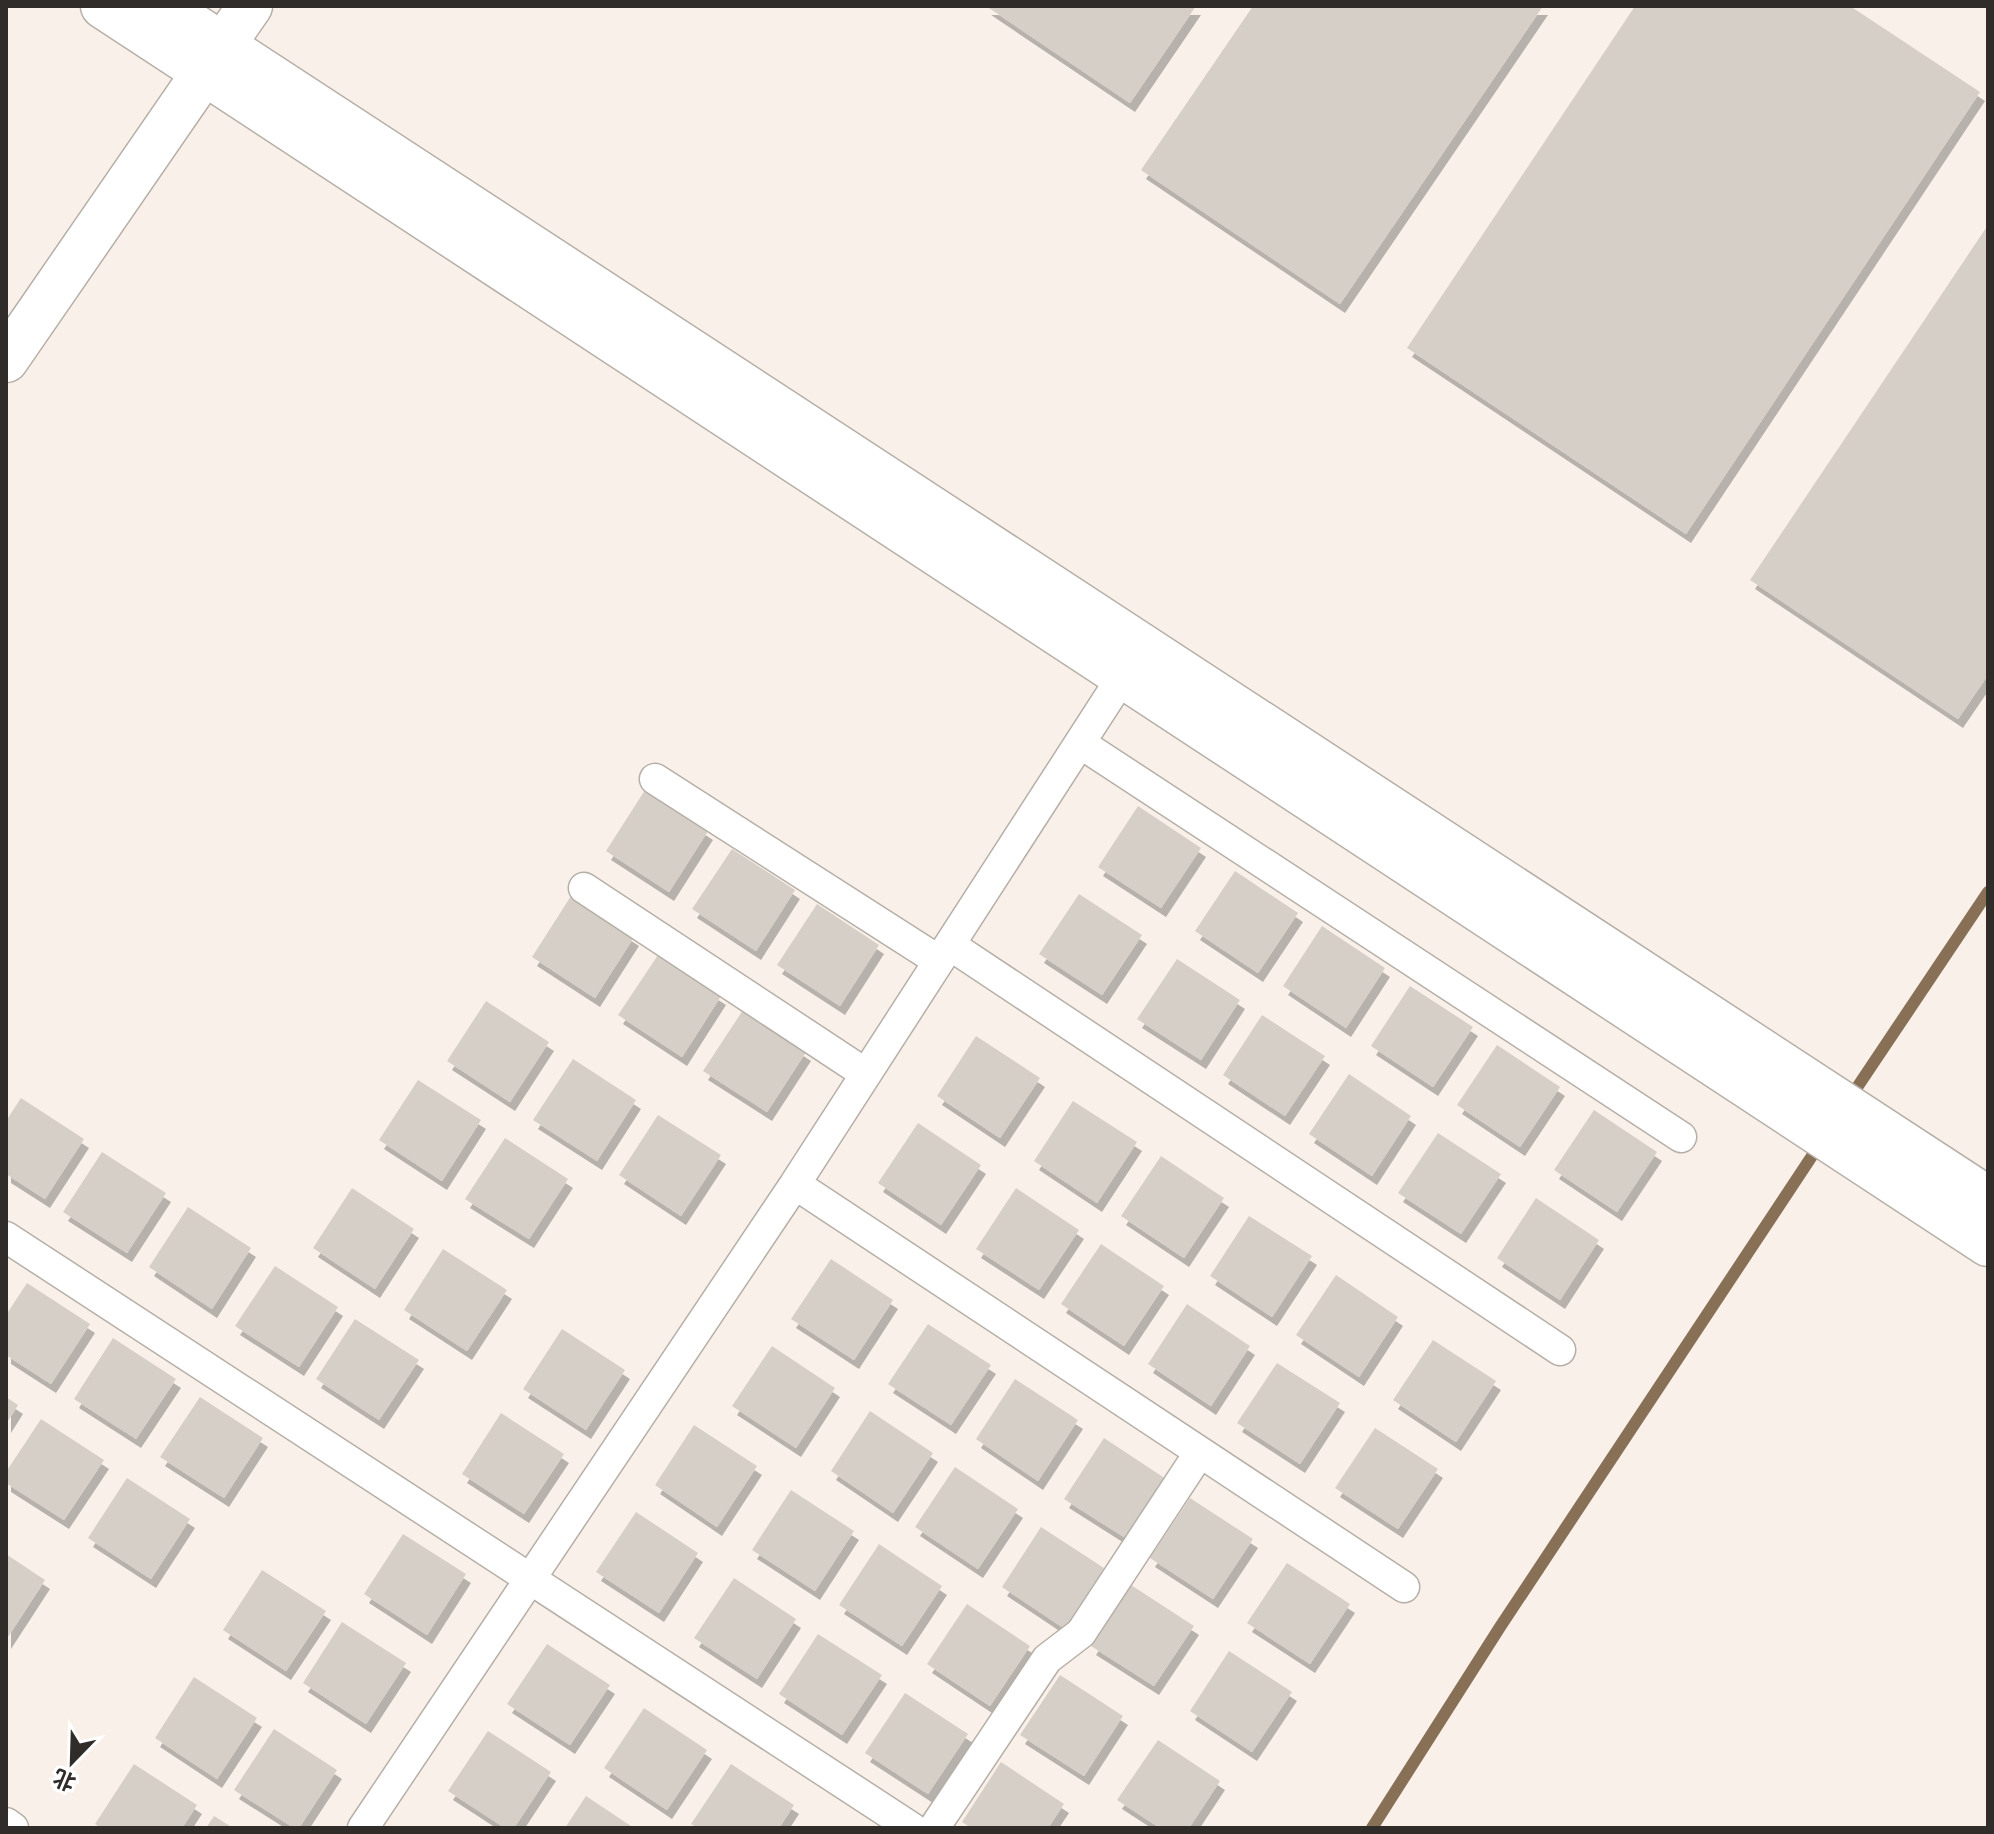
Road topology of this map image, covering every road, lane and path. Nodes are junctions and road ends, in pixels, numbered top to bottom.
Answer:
1 (103, 6) edge
2 (163, 6) edge
3 (250, 6) edge
4 (214, 60) junction
5 (6, 360) edge
6 (1123, 676) junction
7 (1080, 743) junction
8 (655, 779) dead end
9 (584, 888) dead end
10 (944, 953) junction
11 (866, 1074) junction
12 (1681, 1137) dead end
13 (795, 1184) junction
14 (1988, 1199) edge
15 (6, 1237) edge
16 (1988, 1244) edge
17 (1560, 1350) dead end
18 (1200, 1452) junction
19 (530, 1579) junction
20 (1404, 1587) dead end
21 (6, 1823) edge
22 (13, 1828) edge
23 (363, 1828) edge
24 (912, 1828) edge
25 (934, 1828) edge

1 - 4 street
2 - 4 street
3 - 4 street
4 - 5 street
4 - 6 street
4 - 14 street
6 - 7 street
6 - 16 street
7 - 10 street
7 - 12 street
8 - 10 street
9 - 11 street
10 - 11 street
10 - 17 street
11 - 13 street
13 - 18 street
13 - 19 street
15 - 19 street
18 - 20 street
18 - 25 street
19 - 23 street
19 - 24 street
21 - 22 street

